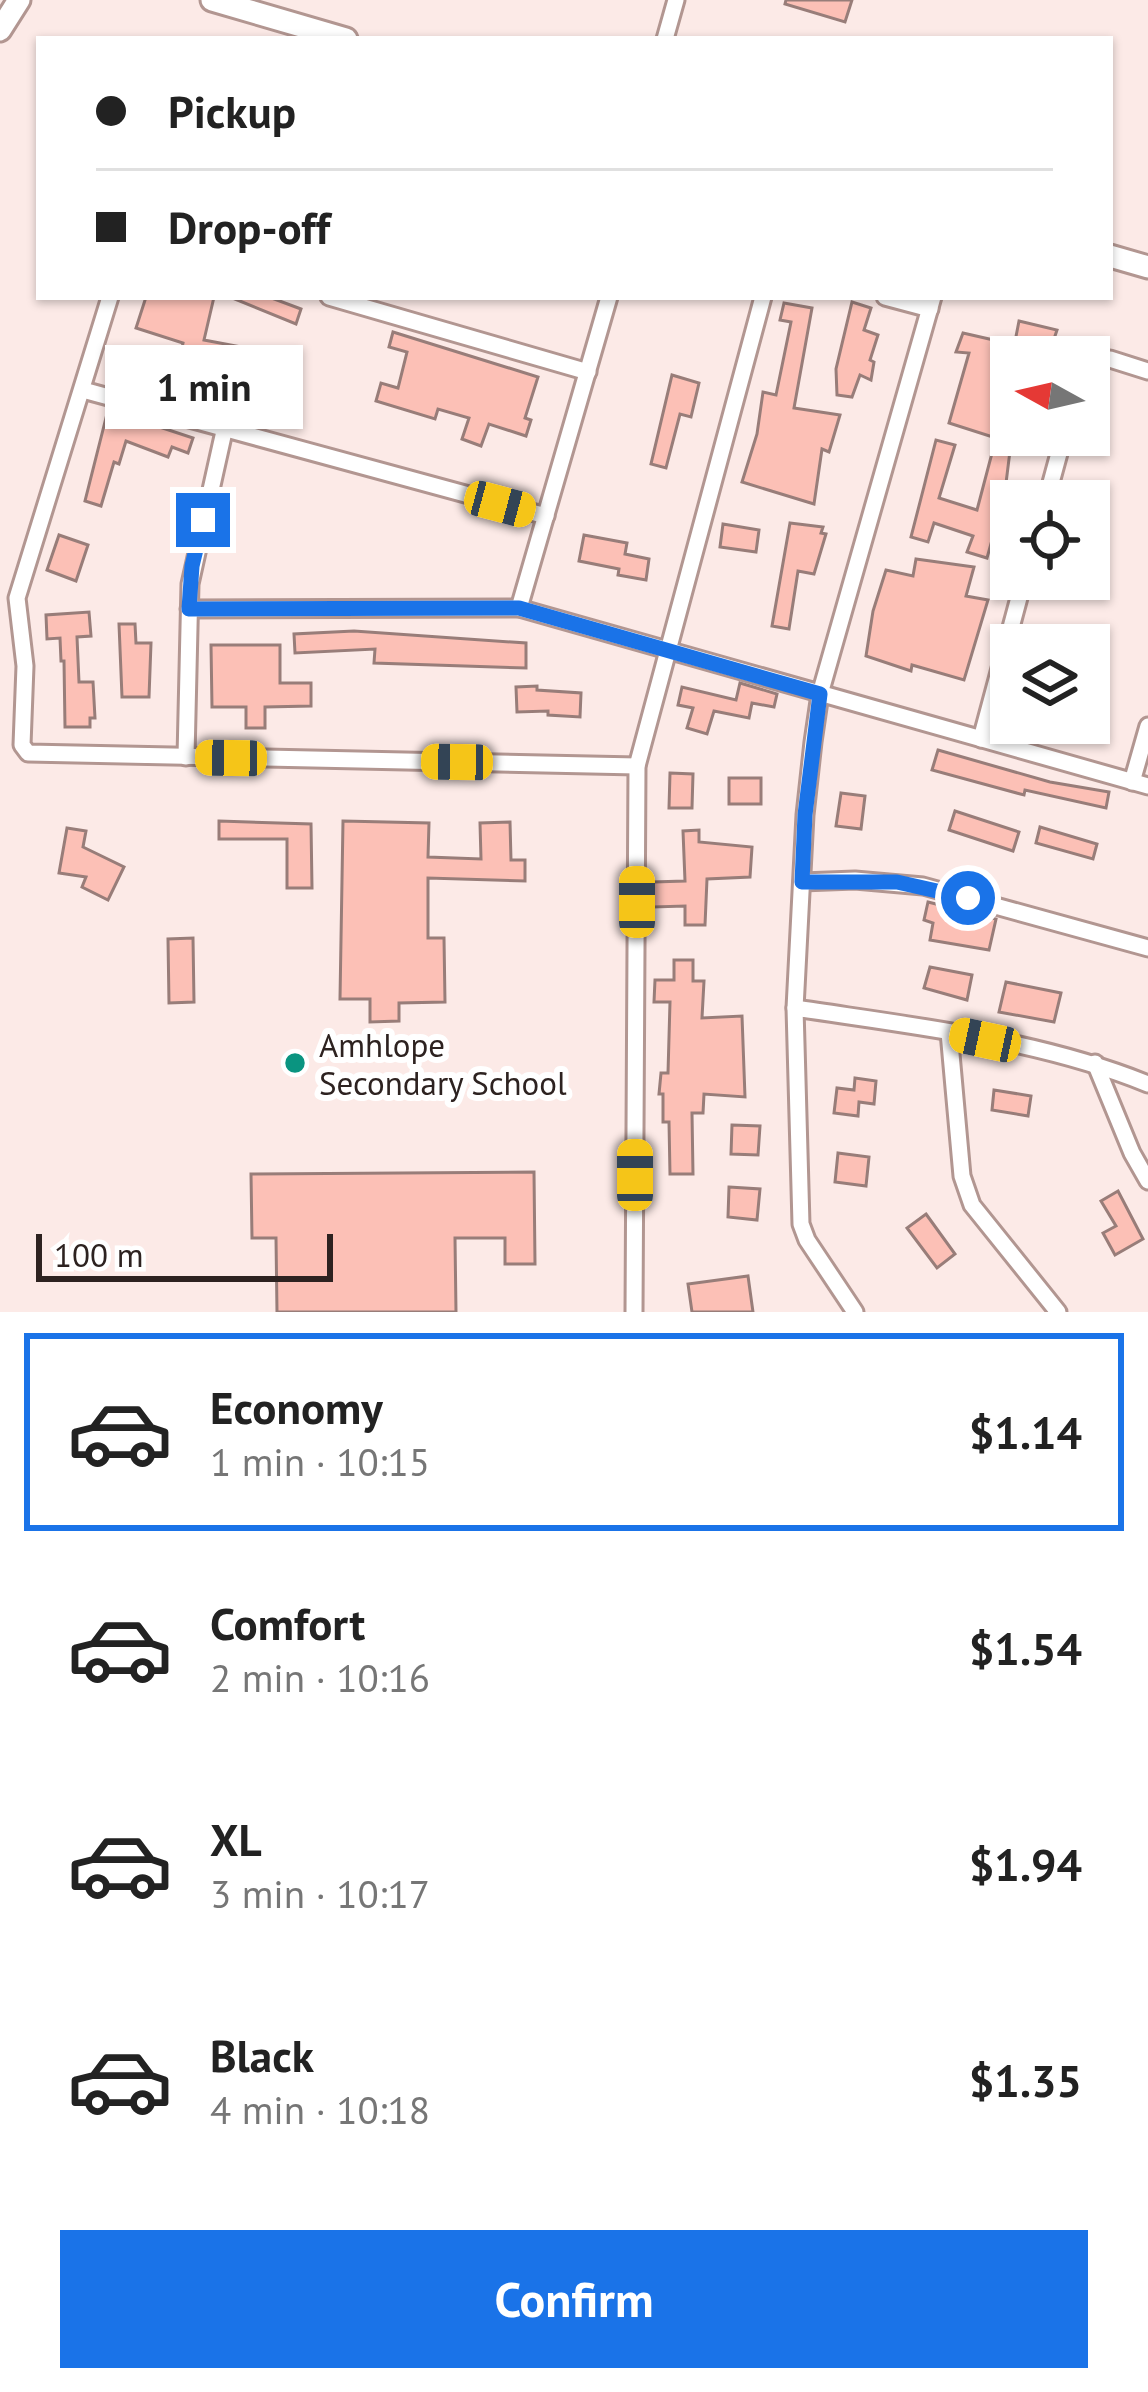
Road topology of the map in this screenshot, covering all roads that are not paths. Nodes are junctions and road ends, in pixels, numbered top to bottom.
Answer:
1 (19, 0) edge
2 (212, 0) edge
3 (676, 0) edge
4 (0, 30) edge
5 (336, 36) edge
6 (666, 36) edge
7 (1113, 257) edge
8 (1148, 267) edge
9 (109, 300) edge
10 (339, 300) edge
11 (608, 300) edge
12 (763, 300) edge
13 (931, 303) edge
14 (1110, 359) edge
15 (1148, 370) edge
16 (588, 371) junction
17 (83, 390) junction
18 (225, 427) junction
19 (546, 516) junction
20 (1018, 600) edge
21 (519, 608) junction
22 (189, 609) junction
23 (667, 651) junction
24 (820, 694) junction
25 (1148, 726) edge
26 (981, 739) junction
27 (186, 757) junction
28 (638, 766) junction
29 (1140, 784) edge
30 (802, 882) junction
31 (1148, 948) edge
32 (795, 1008) junction
33 (949, 1032) junction
34 (1095, 1063) junction
35 (1148, 1084) edge
36 (1148, 1180) edge
37 (634, 1312) edge
38 (855, 1312) edge
39 (1058, 1312) edge

1 - 4 street
2 - 5 street
3 - 6 street
7 - 8 street
9 - 17 street
10 - 16 street
11 - 16 street
12 - 23 street
13 - 24 street
14 - 15 street
16 - 19 street
17 - 18 street
17 - 27 street
18 - 19 street
18 - 22 street
19 - 21 street
20 - 26 street
21 - 22 street
21 - 23 street
22 - 27 street
23 - 24 street
23 - 28 street
24 - 26 street
24 - 30 street
25 - 29 street
26 - 29 street
27 - 28 street
28 - 37 street
30 - 31 street
30 - 32 street
32 - 33 street
32 - 38 street
33 - 34 street
33 - 39 street
34 - 35 street
34 - 36 street

